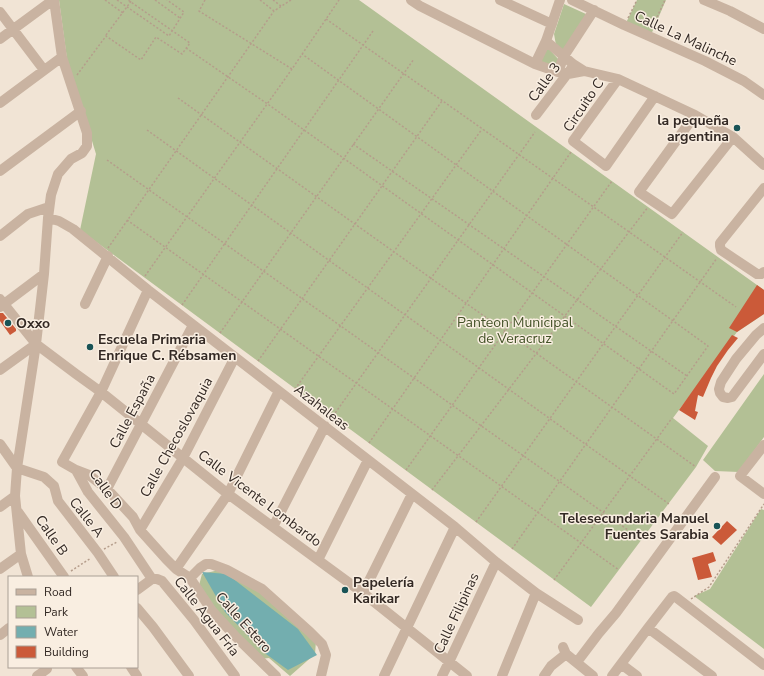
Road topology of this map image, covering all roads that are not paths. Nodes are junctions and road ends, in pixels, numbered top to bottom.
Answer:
1 (54, 0) edge
2 (411, 0) edge
3 (500, 0) edge
4 (560, 0) edge
5 (572, 0) edge
6 (704, 0) edge
7 (594, 10) junction
8 (0, 12) edge
9 (552, 24) junction
10 (13, 29) junction
11 (764, 29) edge
12 (0, 39) edge
13 (546, 41) junction
14 (564, 56) junction
15 (62, 57) junction
16 (535, 64) junction
17 (573, 64) junction
18 (44, 70) junction
19 (584, 71) junction
20 (563, 73) junction
21 (618, 79) junction
22 (764, 94) edge
23 (655, 96) junction
24 (0, 103) edge
25 (81, 111) junction
26 (536, 115) dead end
27 (695, 116) junction
28 (733, 137) junction
29 (764, 165) edge
30 (0, 171) edge
31 (764, 188) edge
32 (49, 207) junction
33 (48, 218) junction
34 (0, 236) edge
35 (107, 253) junction
36 (764, 272) edge
37 (44, 274) junction
38 (148, 290) junction
39 (1, 303) edge
40 (85, 304) dead end
41 (193, 325) junction
42 (764, 328) edge
43 (36, 344) junction
44 (764, 354) edge
45 (235, 358) junction
46 (0, 370) edge
47 (279, 391) junction
48 (101, 392) junction
49 (141, 424) junction
50 (325, 426) junction
51 (0, 444) edge
52 (764, 445) edge
53 (183, 458) junction
54 (368, 460) junction
55 (17, 468) junction
56 (76, 470) junction
57 (716, 477) dead end
58 (106, 489) junction
59 (228, 494) junction
60 (412, 494) junction
61 (764, 494) edge
62 (15, 496) junction
63 (0, 507) edge
64 (17, 510) junction
65 (273, 527) junction
66 (456, 527) junction
67 (140, 530) junction
68 (21, 554) junction
69 (318, 560) junction
70 (496, 562) junction
71 (0, 569) edge
72 (176, 569) junction
73 (28, 576) edge
74 (63, 576) edge
75 (113, 576) edge
76 (190, 578) junction
77 (152, 579) junction
78 (138, 589) edge
79 (363, 593) junction
80 (536, 593) junction
81 (138, 609) edge
82 (578, 620) dead end
83 (407, 628) junction
84 (648, 628) junction
85 (8, 629) edge
86 (0, 635) edge
87 (450, 662) junction
88 (577, 662) junction
89 (621, 664) junction
90 (764, 664) edge
91 (77, 668) edge
92 (47, 671) edge
93 (271, 674) edge
94 (37, 676) edge
95 (84, 676) edge
96 (189, 676) edge
97 (236, 676) edge
98 (321, 676) edge
99 (384, 676) edge
100 (442, 676) edge
101 (467, 676) edge
102 (502, 676) edge
103 (544, 676) edge
104 (593, 676) edge
105 (612, 676) edge
106 (637, 676) edge
107 (712, 676) edge

1 - 10 street
1 - 15 street
2 - 16 street
3 - 9 street
4 - 9 street
5 - 7 street, Calle La Malinche
6 - 11 street
7 - 14 street
7 - 22 street, Calle La Malinche
8 - 10 street
9 - 13 street
10 - 12 street
10 - 18 street
13 - 14 street
13 - 16 street
14 - 17 street
14 - 20 street
15 - 18 street
15 - 25 street
16 - 20 street
17 - 19 street
17 - 20 street, Calle 3
18 - 24 street
19 - 20 street
19 - 21 street
20 - 26 street, Calle 3
21 - 23 street
21 - 23 street, Circuito C
23 - 27 street
25 - 30 street
25 - 32 street
27 - 28 street
27 - 28 street
28 - 29 street
31 - 36 street
32 - 33 street
32 - 34 street
33 - 35 street, Azahaleas
33 - 37 street
35 - 38 street, Azahaleas
35 - 40 street
37 - 39 street
37 - 43 street
38 - 41 street, Azahaleas
38 - 48 street
39 - 43 street, Calle Vicente Lombardo
41 - 45 street, Azahaleas
41 - 49 street, Calle España
42 - 44 street
43 - 46 street
43 - 48 street, Calle Vicente Lombardo
43 - 55 street
45 - 47 street, Azahaleas
45 - 53 street, Calle Checoslovaquia
47 - 50 street, Azahaleas
47 - 59 street
48 - 49 street, Calle Vicente Lombardo
48 - 56 street, Calle D
49 - 53 street, Calle Vicente Lombardo
49 - 58 street, Calle España
50 - 54 street, Azahaleas
50 - 65 street
51 - 55 street
52 - 61 street
53 - 59 street, Calle Vicente Lombardo
53 - 67 street, Calle Checoslovaquia
54 - 60 street, Azahaleas
54 - 69 street
55 - 62 street
55 - 75 street, Calle A
56 - 58 street, Calle Estero
56 - 77 street, Calle D
57 - 88 street
58 - 67 street, Calle Estero
59 - 65 street, Calle Vicente Lombardo
59 - 72 street
60 - 66 street, Azahaleas
60 - 79 street
62 - 63 street
62 - 64 street
64 - 68 street
64 - 74 street, Calle B
65 - 69 street, Calle Vicente Lombardo
66 - 70 street, Azahaleas
66 - 83 street
67 - 72 street, Calle Estero
68 - 71 street
68 - 73 street
69 - 79 street, Calle Vicente Lombardo
70 - 80 street, Azahaleas
70 - 87 street, Calle Filipinas
72 - 76 street, Calle Estero
76 - 93 street, Calle Estero
76 - 98 street
77 - 78 street
77 - 97 street, Calle Agua Fría
79 - 83 street, Calle Vicente Lombardo
80 - 82 street, Azahaleas
80 - 102 street
81 - 96 street
83 - 87 street, Calle Vicente Lombardo
83 - 99 street
84 - 89 street
84 - 90 street
84 - 107 street
85 - 86 street
87 - 100 street, Calle Filipinas
87 - 101 street, Calle Vicente Lombardo
88 - 103 street
88 - 104 street
89 - 105 street
89 - 106 street
91 - 95 street
92 - 94 street

